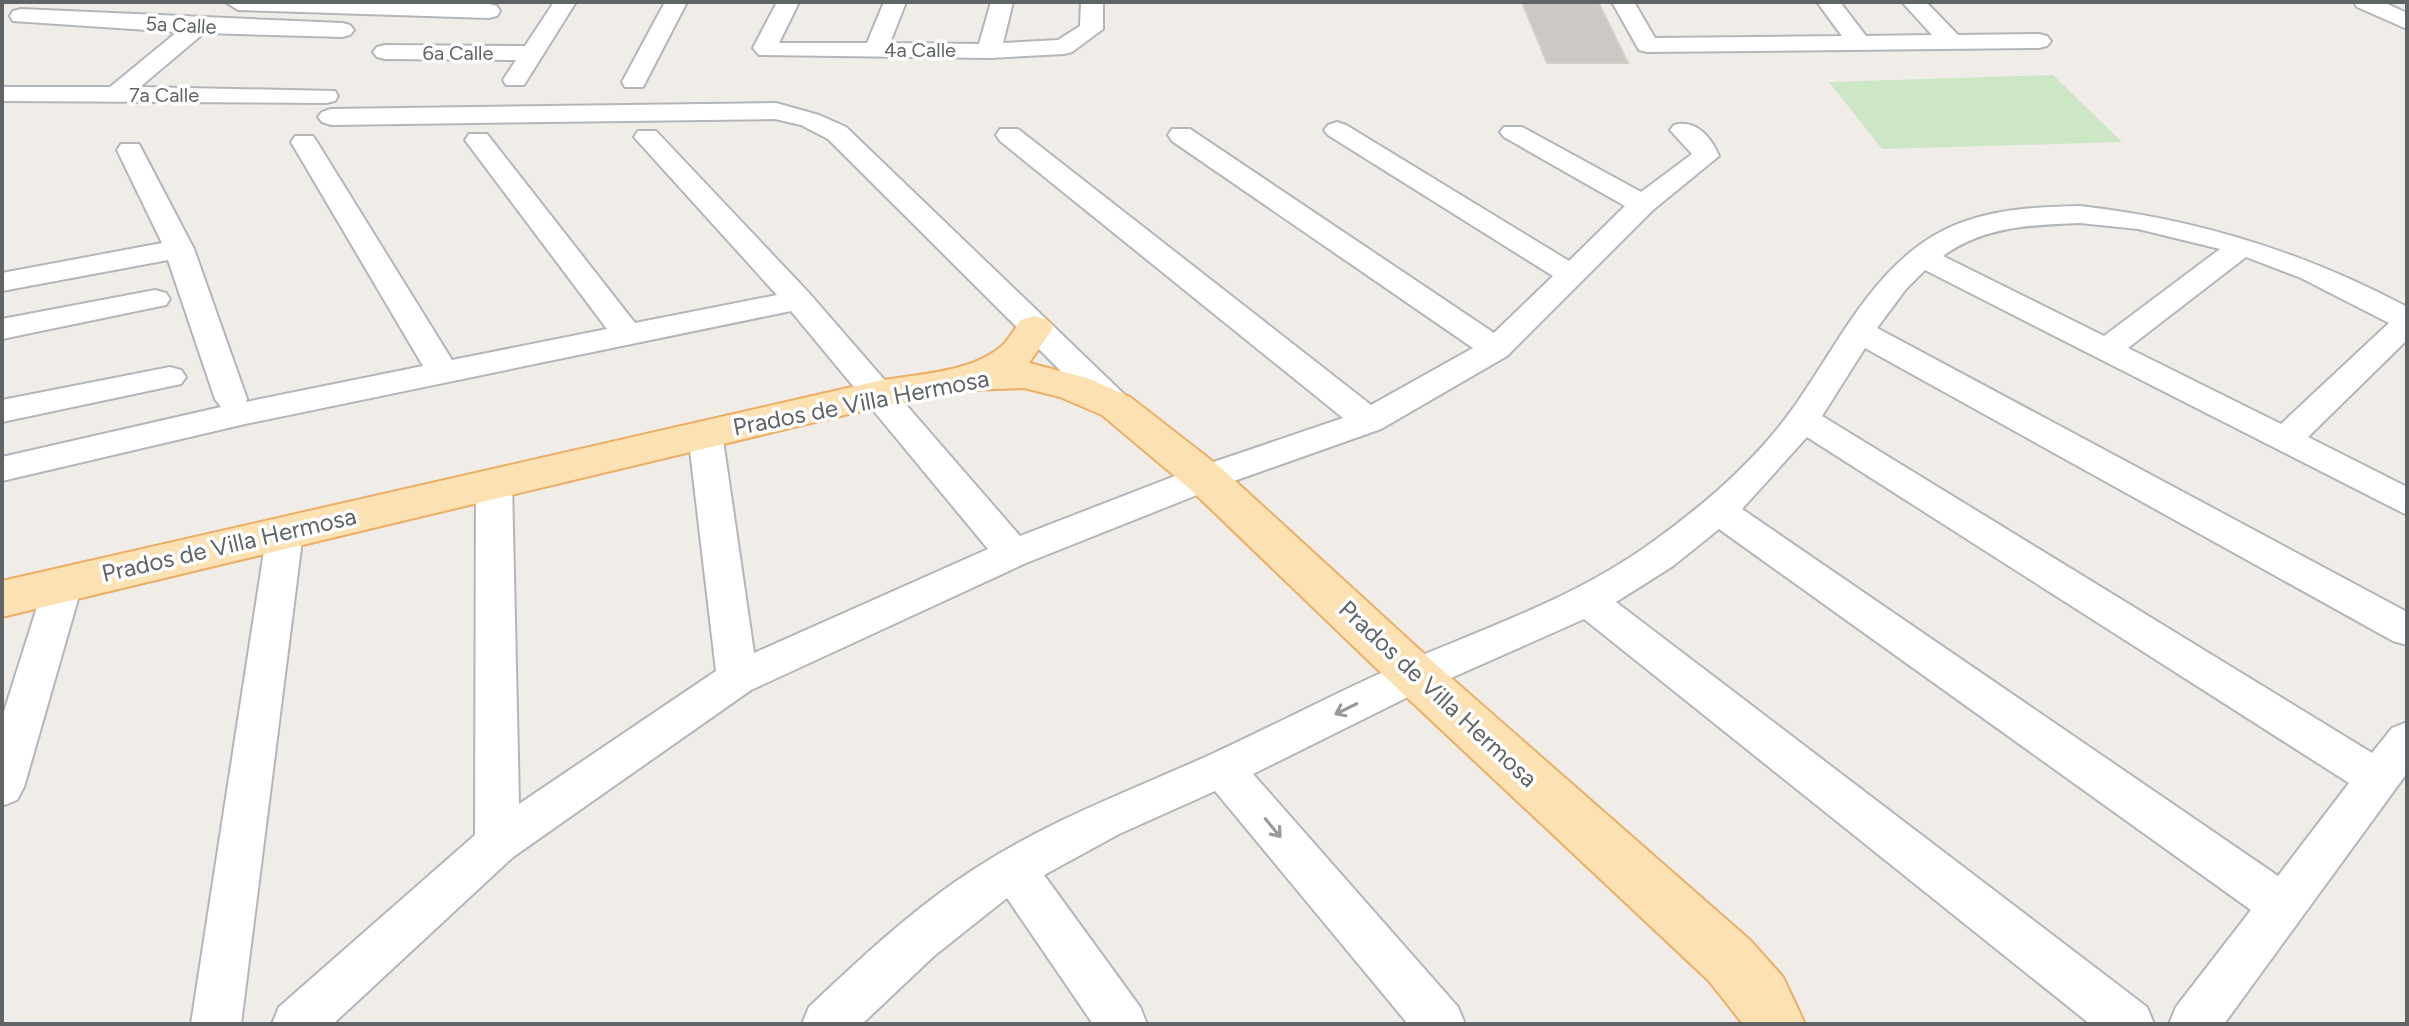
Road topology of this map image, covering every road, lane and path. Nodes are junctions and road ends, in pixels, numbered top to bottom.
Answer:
1 (565, 2) edge
2 (676, 2) edge
3 (788, 2) edge
4 (895, 2) edge
5 (1002, 2) edge
6 (1092, 2) edge
7 (1623, 2) edge
8 (1828, 2) edge
9 (1913, 2) edge
10 (2365, 2) edge
11 (222, 3) edge
12 (290, 3) edge
13 (21, 11) edge
14 (489, 11) dead end
15 (2407, 22) edge
16 (198, 26) junction
17 (258, 27) junction
18 (342, 30) dead end
19 (1951, 41) junction
20 (2039, 41) dead end
21 (1859, 43) junction
22 (876, 50) junction
23 (989, 51) junction
24 (385, 52) dead end
25 (531, 53) junction
26 (515, 80) dead end
27 (634, 82) dead end
28 (2, 94) edge
29 (117, 94) junction
30 (1337, 130) dead end
31 (1683, 130) dead end
32 (1513, 132) dead end
33 (1009, 135) dead end
34 (1181, 135) dead end
35 (647, 137) dead end
36 (478, 140) dead end
37 (304, 142) dead end
38 (130, 150) dead end
39 (1643, 204) junction
40 (2243, 246) junction
41 (179, 249) junction
42 (1923, 257) junction
43 (1571, 275) junction
44 (2, 280) edge
45 (155, 299) dead end
46 (798, 300) junction
47 (2407, 321) edge
48 (1034, 328) junction
49 (2, 329) edge
50 (1860, 332) junction
51 (627, 334) junction
52 (2108, 348) junction
53 (1496, 349) junction
54 (443, 372) junction
55 (170, 377) dead end
56 (968, 377) junction
57 (878, 394) junction
58 (231, 399) dead end
59 (1116, 406) junction
60 (2, 411) edge
61 (1803, 419) junction
62 (1369, 421) junction
63 (705, 433) junction
64 (2285, 440) junction
65 (2, 469) edge
66 (1205, 478) junction
67 (494, 483) junction
68 (2407, 502) edge
69 (1719, 511) junction
70 (285, 532) junction
71 (1013, 553) junction
72 (63, 585) junction
73 (2, 599) edge
74 (1589, 602) junction
75 (2407, 630) edge
76 (1416, 676) junction
77 (737, 678) junction
78 (2407, 740) edge
79 (1222, 769) junction
80 (2378, 779) junction
81 (2, 787) edge
82 (497, 843) junction
83 (1013, 869) junction
84 (2283, 906) junction
85 (216, 1024) edge
86 (297, 1024) edge
87 (827, 1024) edge
88 (1122, 1024) edge
89 (1440, 1024) edge
90 (1775, 1024) edge
91 (2129, 1024) edge
92 (2194, 1024) edge

1 - 25 street
2 - 27 street
3 - 22 street, 4a Calle
4 - 22 street
5 - 23 street
6 - 23 street, 4a Calle
7 - 21 street
8 - 21 street
9 - 19 street
10 - 15 street
11 - 12 street
12 - 14 street
12 - 17 street
13 - 16 street, 5a Calle
16 - 17 street, 5a Calle
16 - 29 street
17 - 18 street, 5a Calle
19 - 20 street
19 - 21 street
22 - 23 street, 4a Calle
24 - 25 street, 6a Calle
25 - 26 street
28 - 29 street, 7a Calle
29 - 48 street, 7a Calle
30 - 43 street
31 - 39 street
32 - 39 street
33 - 62 street
34 - 53 street
35 - 46 street
36 - 51 street
37 - 54 street
38 - 41 street
39 - 43 street
40 - 42 street
40 - 47 street
40 - 52 street
41 - 44 street
41 - 58 street
42 - 50 street
42 - 52 street
43 - 53 street
45 - 49 street
46 - 51 street
46 - 57 street
47 - 64 street
48 - 56 main road
48 - 59 street, 7a Calle
50 - 61 street
50 - 75 street
51 - 54 street
52 - 64 street
53 - 62 street
54 - 65 street
55 - 60 street
56 - 57 main road, Prados de Villa Hermosa
56 - 59 main road, Prados de Villa Hermosa
57 - 63 main road, Prados de Villa Hermosa
57 - 71 street
59 - 66 main road, Prados de Villa Hermosa
61 - 69 street
61 - 80 street
62 - 66 street
63 - 67 main road, Prados de Villa Hermosa
63 - 77 street
64 - 68 street
66 - 71 street
66 - 76 main road, Prados de Villa Hermosa
67 - 70 main road, Prados de Villa Hermosa
67 - 82 street
69 - 74 street
69 - 84 street
70 - 72 main road, Prados de Villa Hermosa
70 - 85 street
71 - 77 street
72 - 73 main road, Prados de Villa Hermosa
72 - 81 street
74 - 76 street
74 - 91 street
76 -> 79 street
76 - 90 main road, Prados de Villa Hermosa
77 - 82 street
78 - 80 street
79 - 83 street
79 -> 89 street
80 - 84 street
82 - 86 street
83 - 87 street
83 - 88 street
84 - 92 street

